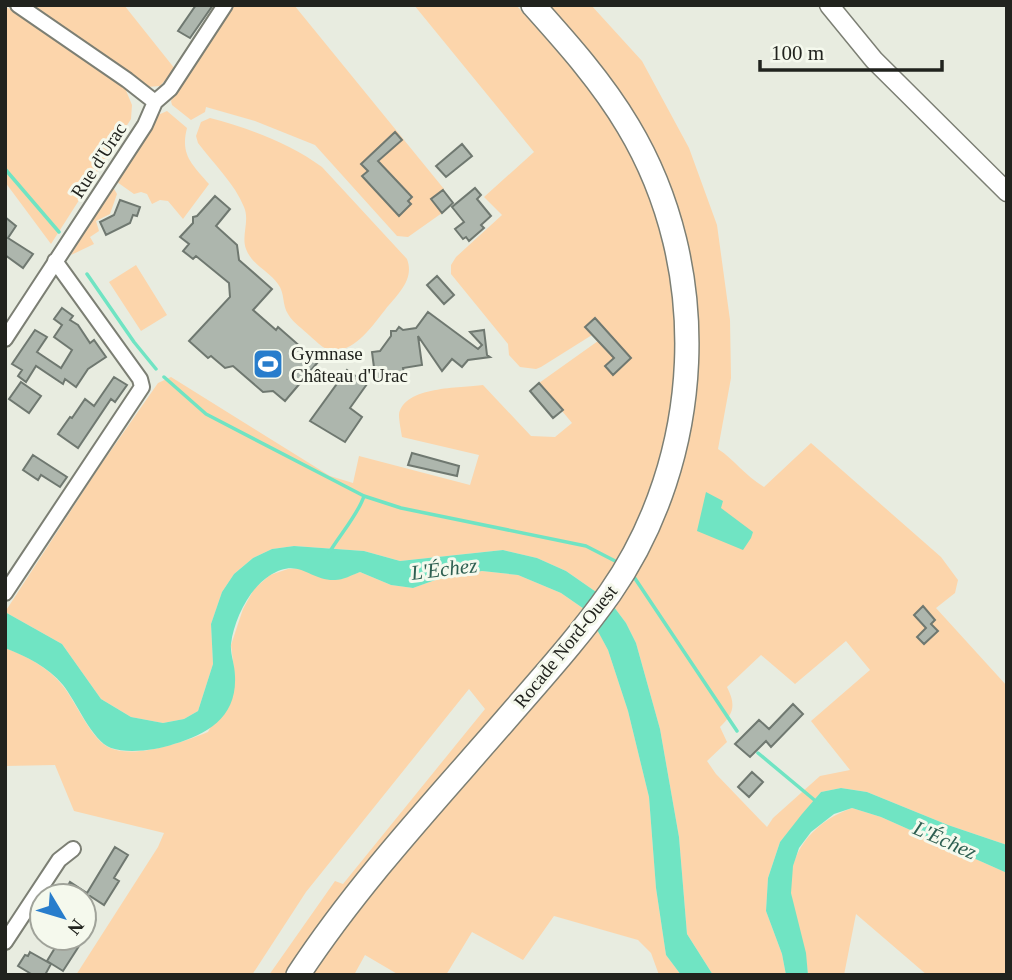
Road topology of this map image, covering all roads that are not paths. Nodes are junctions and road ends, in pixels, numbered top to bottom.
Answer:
1 (18, 5) edge
2 (225, 5) edge
3 (533, 5) edge
4 (829, 5) edge
5 (155, 102) junction
6 (1007, 192) edge
7 (55, 261) junction
8 (5, 339) edge
9 (5, 593) edge
10 (73, 849) dead end
11 (5, 942) edge
12 (298, 975) edge

1 - 5 street
2 - 5 street, Rue d'Urac
3 - 12 main road, Rocade Nord-Ouest
4 - 6 street
5 - 7 street, Rue d'Urac
7 - 8 street, Rue d'Urac
7 - 9 street
10 - 11 street

